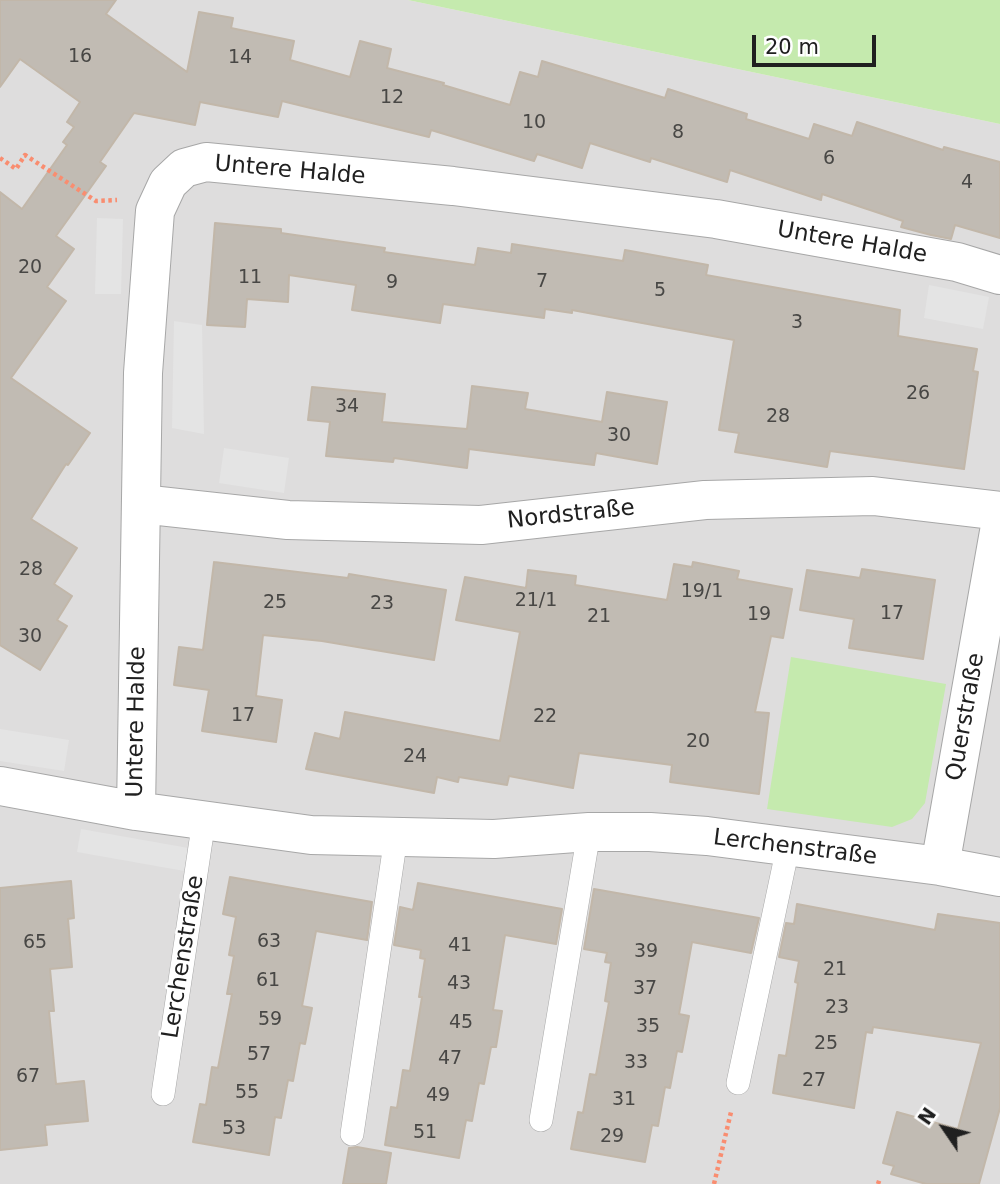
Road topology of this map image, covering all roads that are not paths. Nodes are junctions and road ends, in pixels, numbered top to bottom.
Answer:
1 (1000, 275) edge
2 (141, 504) junction
3 (1000, 511) edge
4 (1000, 526) edge
5 (0, 786) edge
6 (136, 811) junction
7 (204, 820) junction
8 (589, 832) junction
9 (396, 837) junction
10 (788, 847) junction
11 (940, 866) junction
12 (1000, 877) edge
13 (738, 1083) road end
14 (163, 1094) dead end
15 (541, 1120) dead end
16 (352, 1134) dead end

1 - 2 street, Untere Halde
2 - 3 street, Nordstraße
2 - 6 street, Untere Halde
4 - 11 street, Querstraße
5 - 6 street, Lerchenstraße
6 - 7 street, Lerchenstraße
7 - 9 street, Lerchenstraße
7 - 14 lane, Lerchenstraße
8 - 9 street, Lerchenstraße
8 - 10 street, Lerchenstraße
8 - 15 lane
9 - 16 lane
10 - 11 street, Lerchenstraße
10 - 13 lane
11 - 12 street, Lerchenstraße

